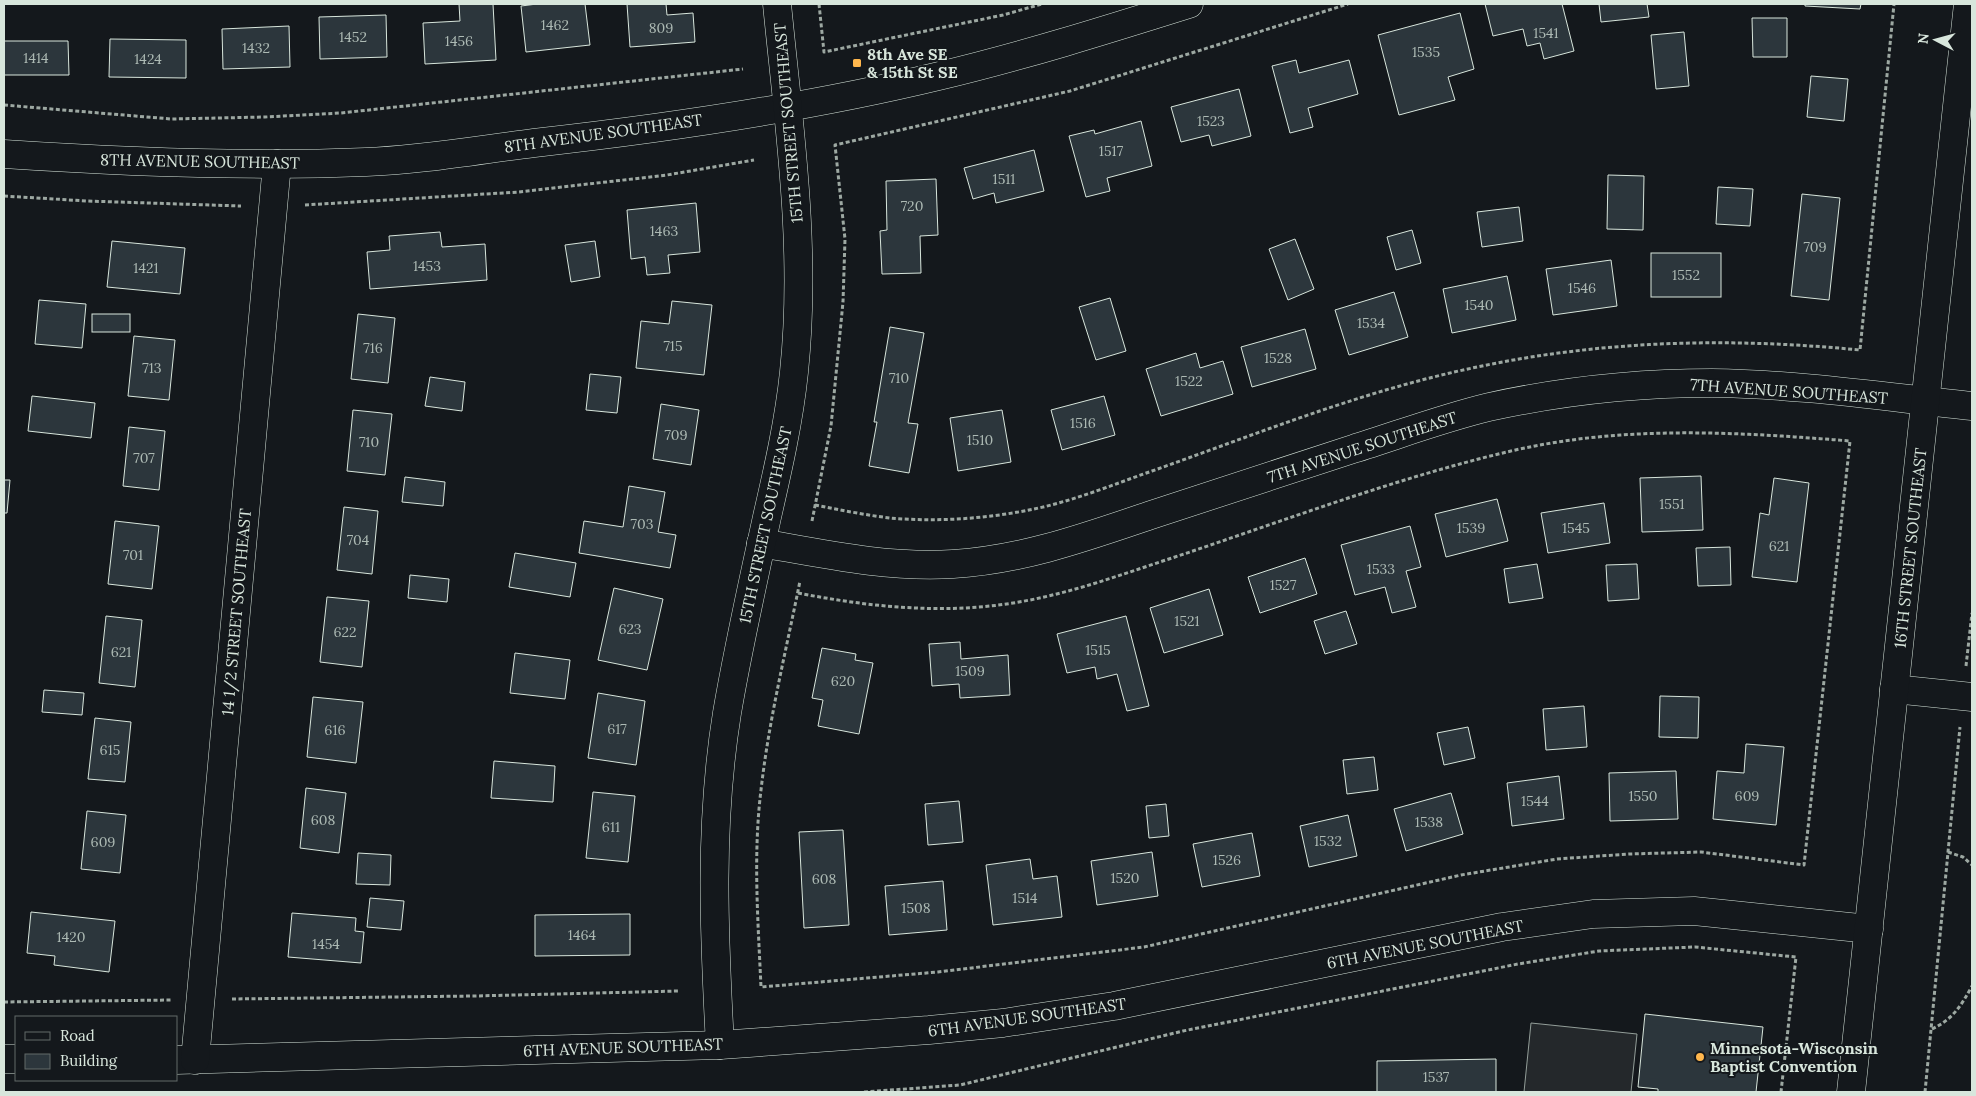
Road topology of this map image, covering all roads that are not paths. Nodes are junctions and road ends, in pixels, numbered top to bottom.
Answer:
1 (777, 4) edge
2 (1189, 4) edge
3 (1968, 4) edge
4 (787, 107) junction
5 (4, 154) edge
6 (277, 164) junction
7 (1927, 401) junction
8 (1972, 406) edge
9 (761, 543) junction
10 (1894, 689) junction
11 (1968, 697) edge
12 (1868, 929) junction
13 (720, 1045) junction
14 (186, 1060) edge
15 (1851, 1092) edge

1 - 4 street, 15TH STREET SOUTHEAST
2 - 4 street, 8TH AVENUE SOUTHEAST
3 - 7 street, 16TH STREET SOUTHEAST
4 - 6 street, 8TH AVENUE SOUTHEAST
4 - 9 street, 15TH STREET SOUTHEAST
5 - 6 street, 8TH AVENUE SOUTHEAST
6 - 14 street, 14 1/2 STREET SOUTHEAST
7 - 8 street, 7TH AVENUE SOUTHEAST
7 - 9 street, 7TH AVENUE SOUTHEAST
7 - 10 street, 16TH STREET SOUTHEAST
9 - 13 street, 15TH STREET SOUTHEAST
10 - 11 street
10 - 12 street, 16TH STREET SOUTHEAST
12 - 13 street, 6TH AVENUE SOUTHEAST
12 - 15 street, 16TH STREET SOUTHEAST
13 - 14 street, 6TH AVENUE SOUTHEAST

